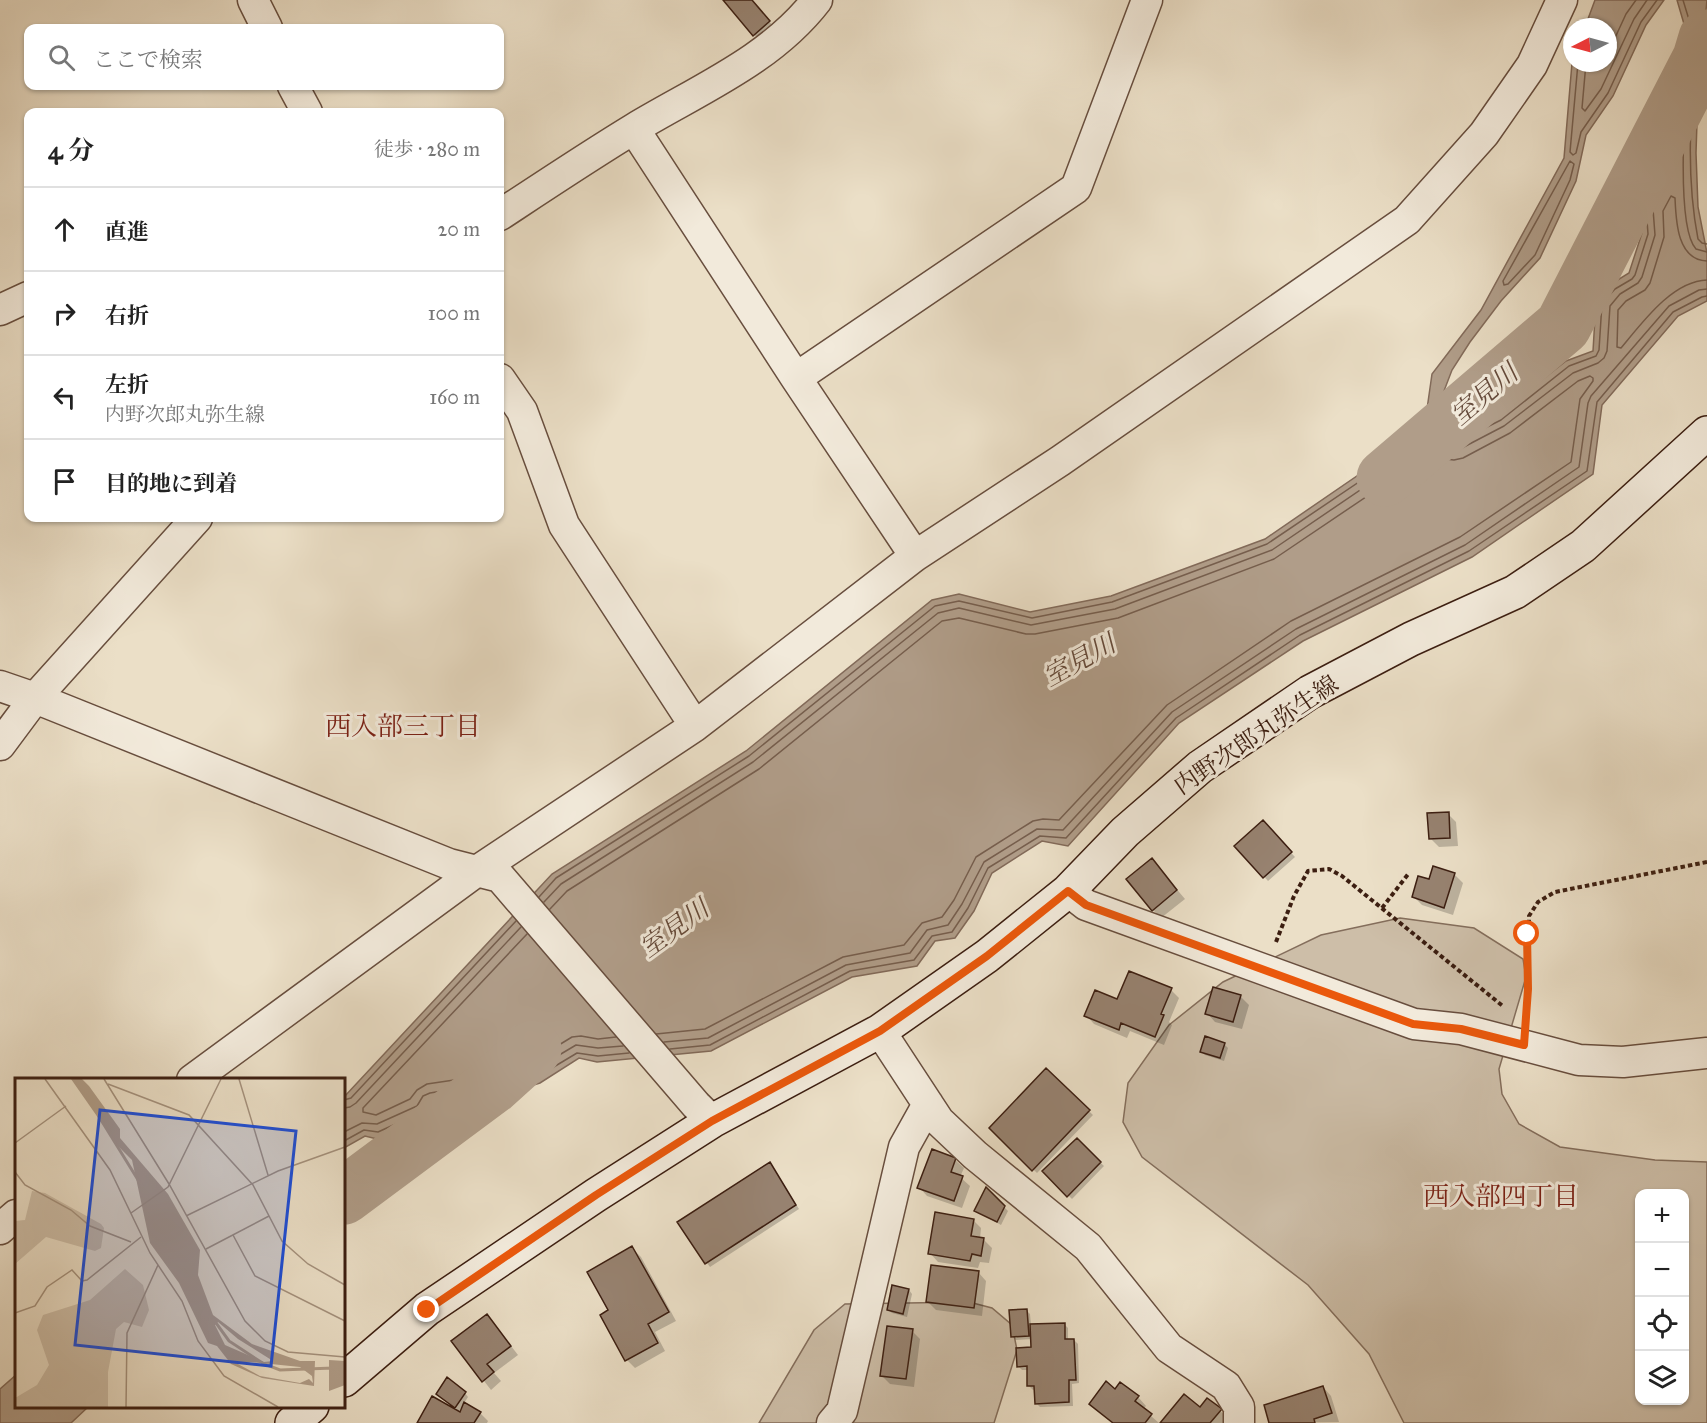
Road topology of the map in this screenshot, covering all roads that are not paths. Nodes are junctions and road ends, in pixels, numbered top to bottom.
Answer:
1 (253, 0) edge
2 (817, 0) edge
3 (1147, 0) edge
4 (1562, 0) edge
5 (265, 24) edge
6 (295, 90) edge
7 (305, 108) edge
8 (634, 129) junction
9 (504, 212) edge
10 (24, 299) edge
11 (0, 309) edge
12 (795, 378) junction
13 (504, 385) edge
14 (1707, 433) edge
15 (193, 522) edge
16 (915, 556) junction
17 (0, 686) edge
18 (35, 698) junction
19 (695, 726) junction
20 (0, 745) edge
21 (488, 874) junction
22 (1068, 891) junction
23 (880, 1031) junction
24 (1707, 1053) edge
25 (195, 1078) edge
26 (928, 1104) junction
27 (704, 1113) junction
28 (15, 1216) edge
29 (0, 1229) edge
30 (345, 1379) edge
31 (311, 1408) edge
32 (292, 1423) edge
33 (832, 1423) edge
34 (1239, 1423) edge

1 - 5 street
2 - 8 street
3 - 12 street
4 - 16 street
6 - 7 street
8 - 9 street
8 - 12 street
10 - 11 street
12 - 16 street
13 - 19 street
14 - 22 main road, 内野次郎丸弥生線
15 - 18 street
16 - 19 street
17 - 18 street
18 - 20 street
18 - 21 street
19 - 21 street
21 - 25 street
21 - 27 street
22 - 23 main road, 内野次郎丸弥生線
22 - 24 street
23 - 26 street
23 - 27 main road, 内野次郎丸弥生線
26 - 33 street
26 - 34 street
27 - 30 main road, 内野次郎丸弥生線
28 - 29 street
31 - 32 main road

